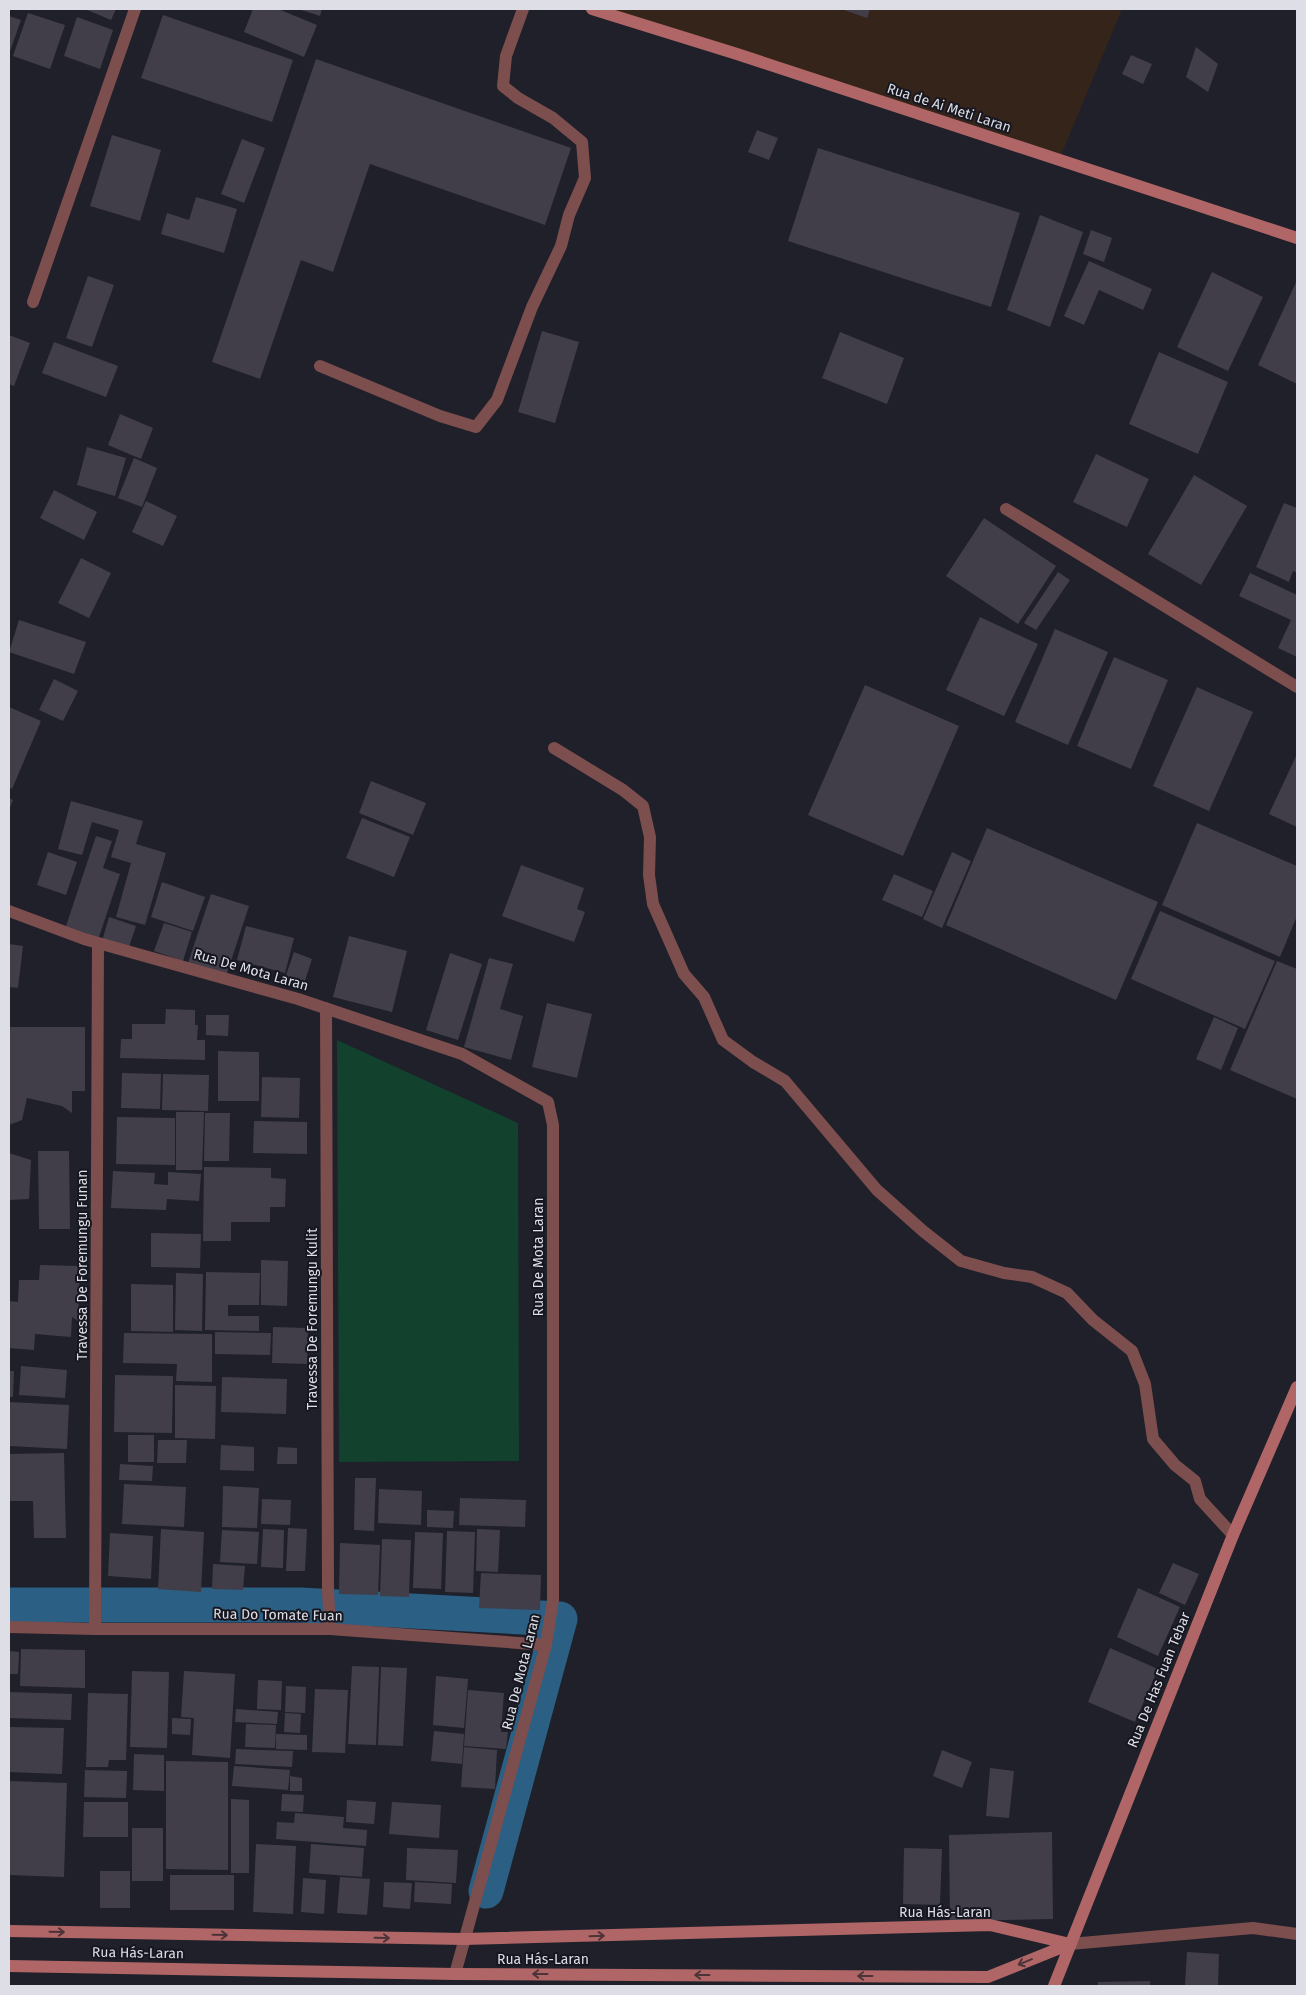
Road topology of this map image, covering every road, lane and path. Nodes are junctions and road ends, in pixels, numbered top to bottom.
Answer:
1 (135, 9) edge
2 (523, 9) edge
3 (592, 9) edge
4 (623, 14) edge
5 (1297, 238) edge
6 (33, 302) dead end
7 (320, 366) dead end
8 (1006, 510) dead end
9 (1297, 687) edge
10 (554, 748) dead end
11 (9, 911) edge
12 (98, 943) junction
13 (326, 1008) junction
14 (1297, 1388) edge
15 (1233, 1535) junction
16 (9, 1627) edge
17 (95, 1629) junction
18 (330, 1629) junction
19 (546, 1645) junction
20 (9, 1931) edge
21 (1297, 1934) edge
22 (464, 1939) junction
23 (1070, 1944) junction
24 (9, 1966) edge
25 (455, 1974) junction
26 (1054, 1986) edge

1 - 6 street
2 - 7 street
3 - 4 main road, Rua de Ai Meti Laran
4 - 5 main road, Rua de Ai Meti Laran
8 - 9 street
10 - 15 street
11 - 12 street, Rua De Mota Laran
12 - 13 street, Rua De Mota Laran
12 - 17 street, Travessa De Foremungu Funan
13 - 18 street, Travessa De Foremungu Kulit
13 - 19 street, Rua De Mota Laran
14 - 15 main road, Rua De Has Fuan Tebar
15 - 23 main road, Rua De Has Fuan Tebar
16 - 17 street, Rua Do Tomate Fuan
17 - 18 street, Rua Do Tomate Fuan
18 - 19 street, Rua Do Tomate Fuan
19 - 22 street, Rua De Mota Laran
20 -> 22 main road, Rua Hás-Laran
21 - 23 street, Rua Hás-Laran
22 -> 23 main road, Rua Hás-Laran
22 - 25 street, Rua De Mota Laran
23 -> 25 main road, Rua Hás-Laran
23 - 26 main road, Rua De Has Fuan Tebar
24 - 25 main road, Rua Hás-Laran

